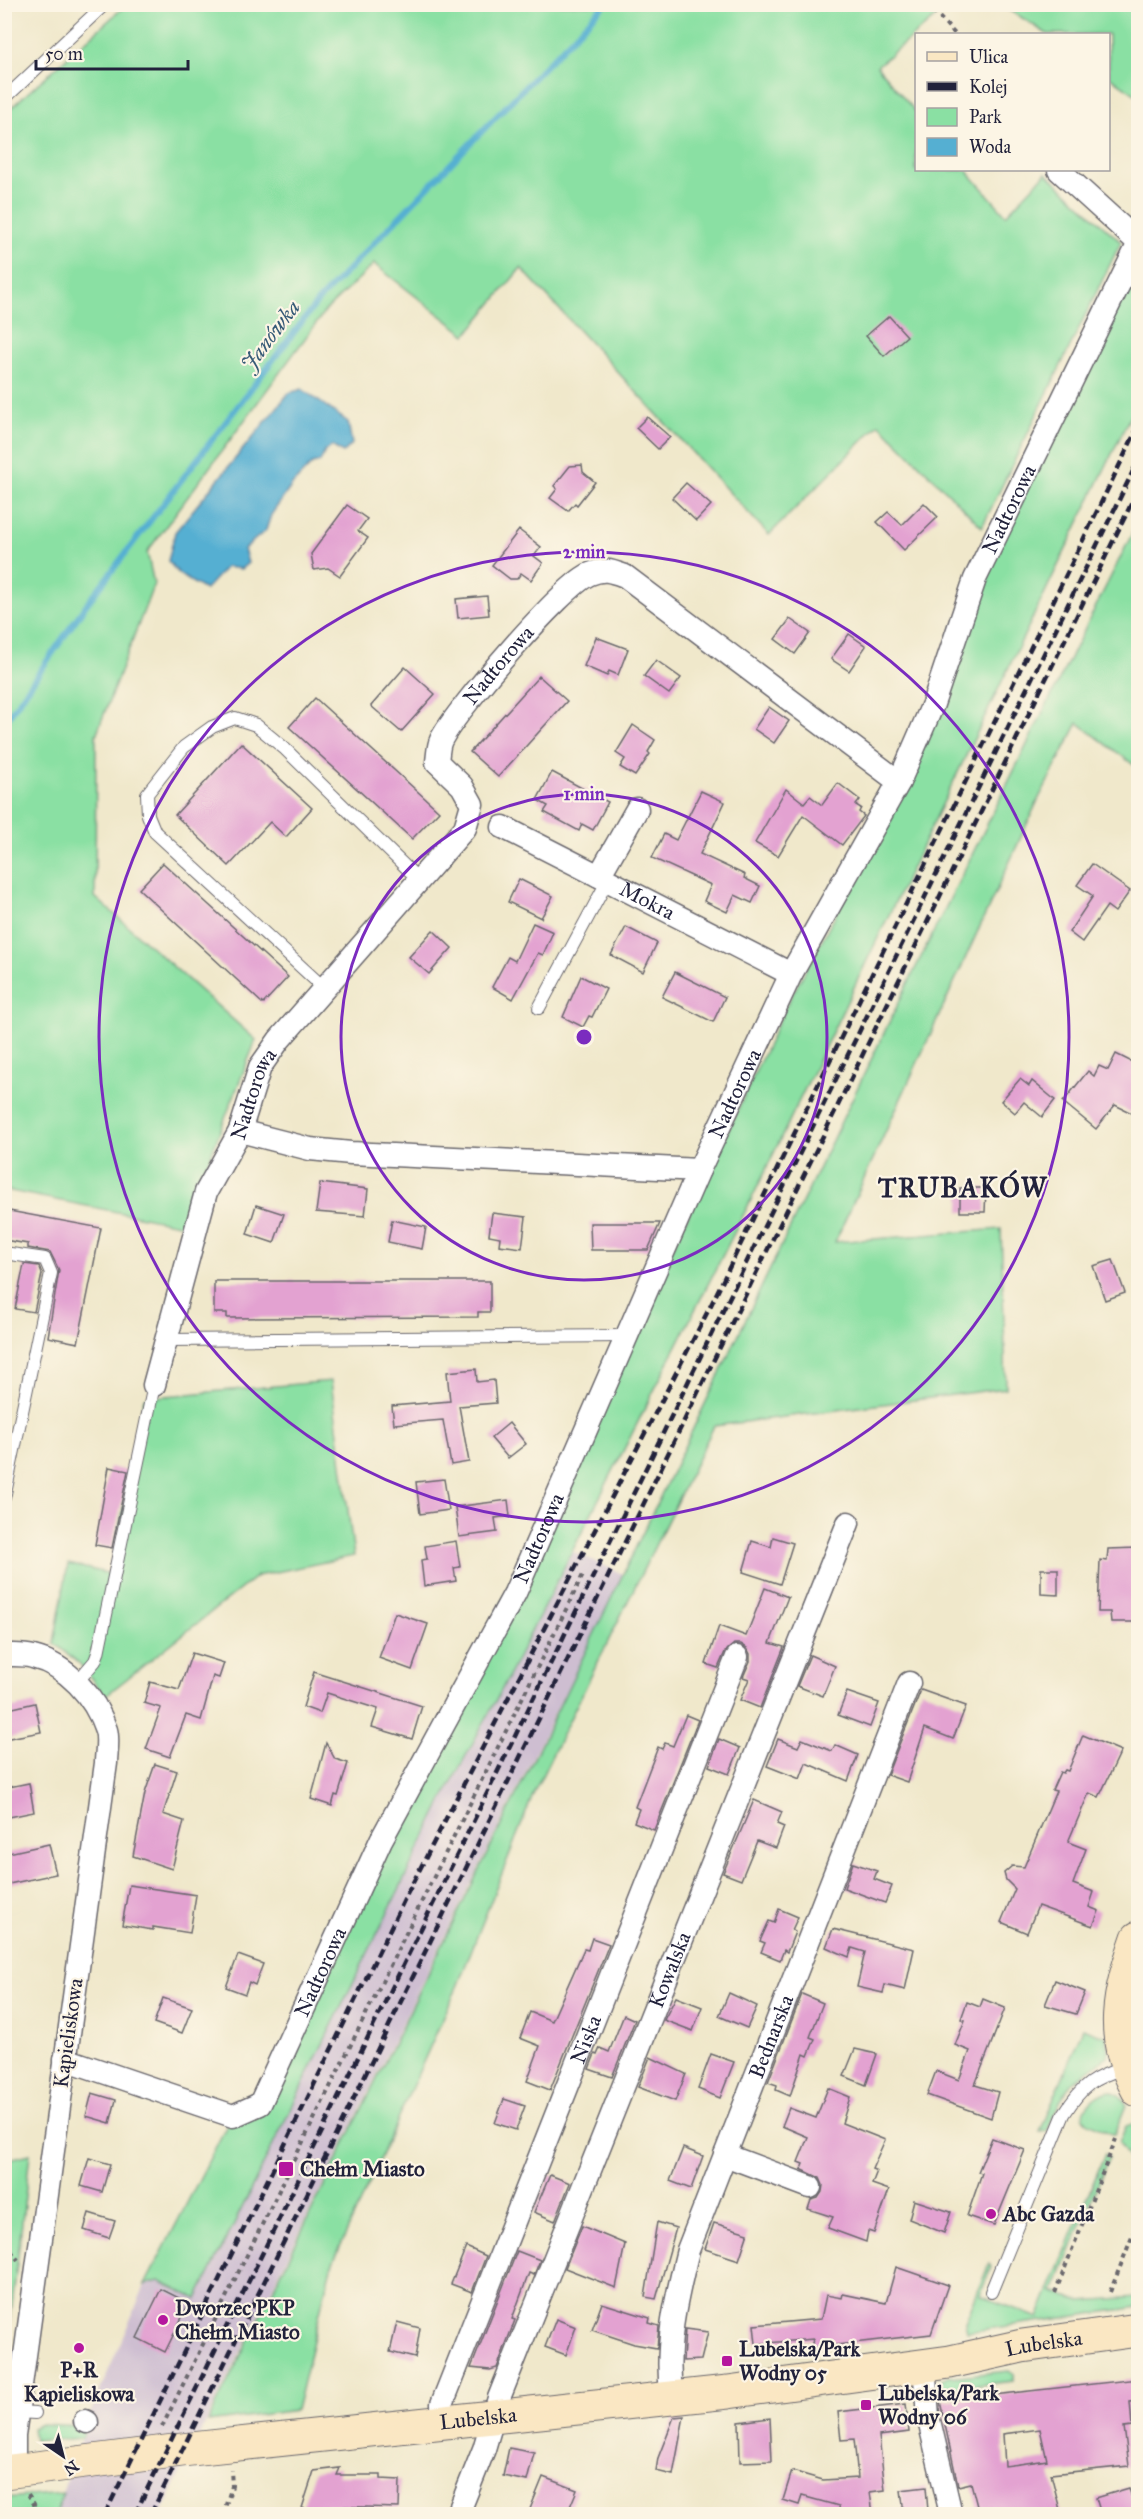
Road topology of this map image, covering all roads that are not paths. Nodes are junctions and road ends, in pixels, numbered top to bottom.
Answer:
1 (105, 4) edge
2 (4, 99) edge
3 (1060, 171) edge
4 (1138, 243) edge
5 (899, 782) junction
6 (637, 809) dead end
7 (503, 827) dead end
8 (603, 878) junction
9 (419, 880) junction
10 (791, 975) junction
11 (324, 988) junction
12 (539, 1008) dead end
13 (240, 1131) junction
14 (699, 1170) junction
15 (4, 1253) edge
16 (627, 1336) junction
17 (165, 1340) junction
18 (154, 1385) joint
19 (4, 1498) edge
20 (848, 1523) dead end
21 (4, 1655) edge
22 (737, 1657) dead end
23 (77, 1682) junction
24 (909, 1683) dead end
25 (1138, 1938) edge
26 (65, 2059) junction
27 (1133, 2078) edge
28 (725, 2155) junction
29 (810, 2187) dead end
30 (991, 2292) dead end
31 (1138, 2330) edge
32 (1138, 2353) edge
33 (937, 2364) junction
34 (672, 2399) junction
35 (492, 2418) junction
36 (443, 2423) junction
37 (9, 2471) edge
38 (459, 2514) edge
39 (951, 2514) edge

1 - 2 lane
3 - 4 street
4 - 5 street, Nadtorowa
5 - 9 street, Nadtorowa
5 - 10 street, Nadtorowa
6 - 8 street
7 - 8 street, Mokra
8 - 10 street, Mokra
8 - 12 lane
9 - 11 street, Nadtorowa
9 - 11 lane
10 - 14 street, Nadtorowa
11 - 13 street, Nadtorowa
13 - 14 street
13 - 17 street, Nadtorowa
14 - 16 street, Nadtorowa
15 - 19 lane
16 - 17 lane
16 - 26 street, Nadtorowa
17 - 18 street, Nadtorowa
18 - 23 lane, Nadtorowa
20 - 35 street, Kowalska
21 - 23 street, Kąpieliskowa
22 - 36 street, Niska
23 - 26 street, Kąpieliskowa
24 - 28 street, Bednarska
25 - 27 main road
26 - 37 street, Kąpieliskowa
27 - 30 lane
28 - 29 street
28 - 34 street, Bednarska
31 - 33 main road, Lubelska
32 - 33 main road, Lubelska
33 - 34 main road, Lubelska
33 - 39 street
34 - 35 main road, Lubelska
35 - 36 main road, Lubelska
35 - 38 street, Kowalska
36 - 37 main road, Lubelska

